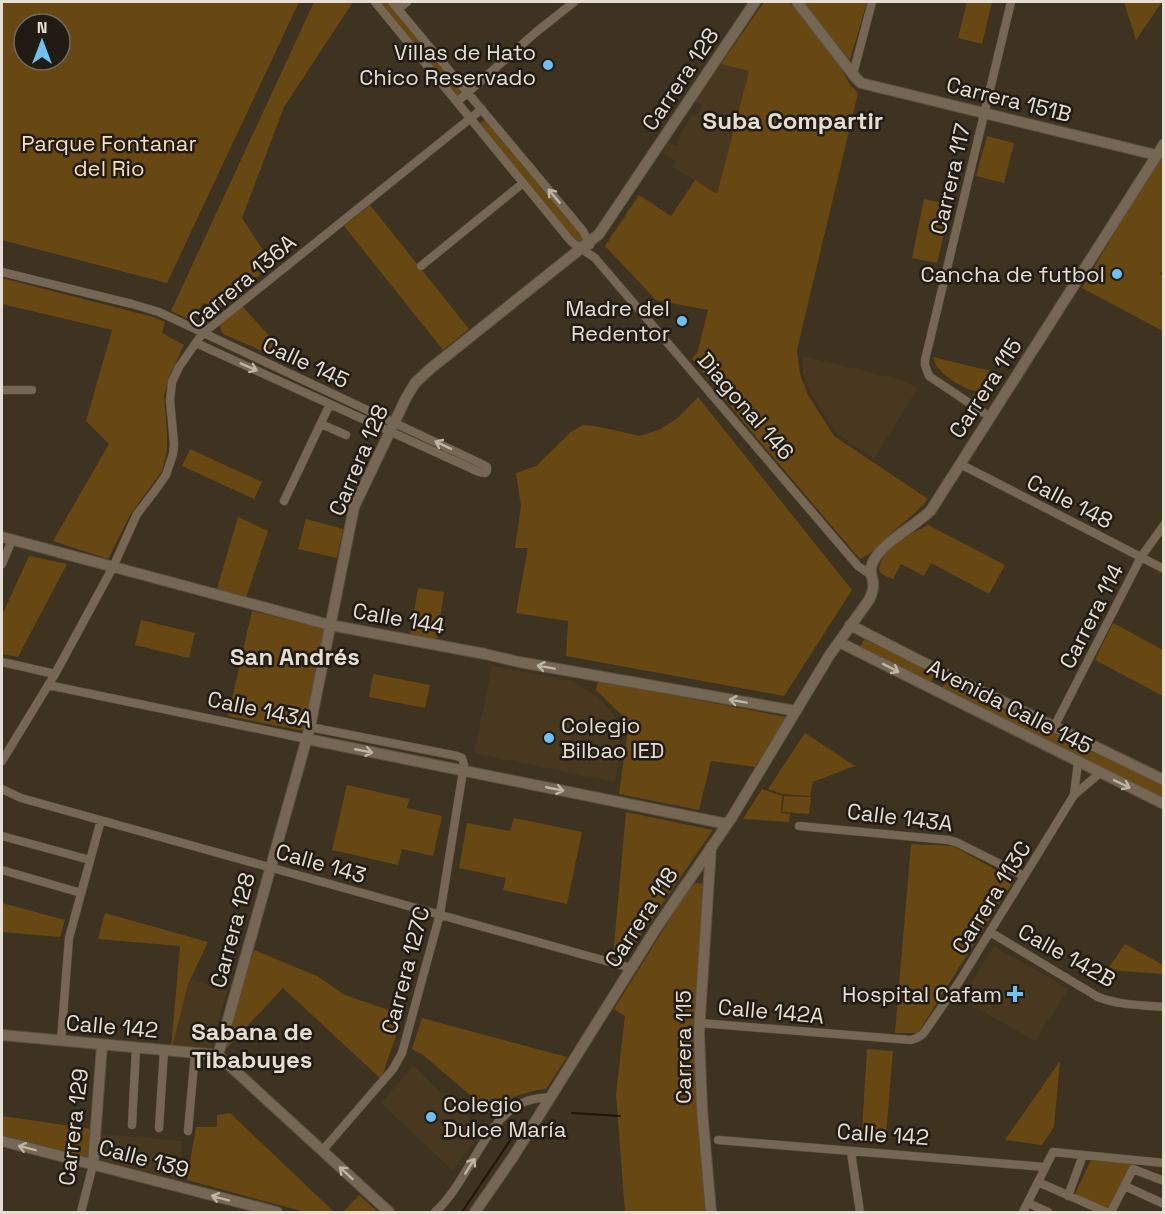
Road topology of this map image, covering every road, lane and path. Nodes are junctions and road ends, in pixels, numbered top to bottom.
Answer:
1 (375, 2) edge
2 (392, 2) edge
3 (407, 2) edge
4 (574, 2) edge
5 (755, 2) edge
6 (797, 2) edge
7 (872, 2) edge
8 (1011, 2) edge
9 (398, 9) junction
10 (854, 76) junction
11 (468, 92) junction
12 (458, 102) junction
13 (482, 109) junction
14 (984, 113) junction
15 (470, 118) junction
16 (1164, 144) edge
17 (1156, 155) junction
18 (523, 183) junction
19 (585, 246) junction
20 (421, 266) dead end
21 (2, 272) edge
22 (202, 334) junction
23 (196, 343) junction
24 (2, 390) edge
25 (32, 390) dead end
26 (330, 404) junction
27 (990, 417) junction
28 (321, 424) junction
29 (392, 426) junction
30 (346, 435) dead end
31 (960, 464) junction
32 (284, 501) dead end
33 (1164, 525) edge
34 (7, 539) edge
35 (1141, 558) junction
36 (2, 564) edge
37 (113, 567) junction
38 (1164, 569) edge
39 (871, 575) junction
40 (330, 625) junction
41 (850, 625) junction
42 (839, 642) junction
43 (2, 664) edge
44 (944, 673) junction
45 (55, 674) junction
46 (48, 685) junction
47 (935, 691) junction
48 (796, 711) junction
49 (310, 727) junction
50 (1054, 727) junction
51 (307, 739) junction
52 (2, 761) edge
53 (1078, 762) junction
54 (464, 771) junction
55 (1100, 773) junction
56 (1164, 780) edge
57 (2, 789) edge
58 (1074, 795) junction
59 (1164, 804) edge
60 (101, 820) junction
61 (727, 824) junction
62 (799, 826) dead end
63 (2, 836) edge
64 (711, 846) junction
65 (90, 860) junction
66 (270, 867) junction
67 (2, 870) edge
68 (692, 875) junction
69 (1024, 876) junction
70 (709, 881) junction
71 (81, 892) junction
72 (440, 914) junction
73 (990, 932) junction
74 (631, 968) junction
75 (1164, 1007) edge
76 (700, 1023) junction
77 (2, 1035) edge
78 (911, 1040) joint
79 (61, 1041) junction
80 (102, 1045) junction
81 (136, 1048) junction
82 (164, 1050) junction
83 (195, 1053) junction
84 (218, 1055) junction
85 (550, 1097) junction
86 (132, 1125) dead end
87 (159, 1128) dead end
88 (188, 1131) dead end
89 (717, 1140) dead end
90 (2, 1142) edge
91 (322, 1150) junction
92 (851, 1152) junction
93 (1083, 1155) junction
94 (1164, 1163) edge
95 (93, 1165) junction
96 (1046, 1167) junction
97 (1164, 1181) edge
98 (1038, 1182) junction
99 (1125, 1186) junction
100 (1068, 1196) junction
101 (1028, 1203) junction
102 (1164, 1204) edge
103 (81, 1212) edge
104 (277, 1212) edge
105 (389, 1212) edge
106 (435, 1212) edge
107 (475, 1212) edge
108 (711, 1212) edge
109 (860, 1212) edge
110 (1023, 1212) edge
111 (1048, 1212) edge
112 (1113, 1212) edge

1 - 12 street, Diagonal 146
2 - 9 street, Diagonal 146
3 - 9 street
4 - 11 street
5 - 19 street, Carrera 128
6 - 10 street
7 - 10 street
8 - 14 street, Carrera 117
9 - 11 street, Diagonal 146
10 - 14 street, Carrera 151B
11 - 12 street
11 - 13 street, Diagonal 146
12 - 15 street, Diagonal 146
13 - 15 street, Carrera 136A
19 -> 13 street, Diagonal 146
14 - 17 street, Carrera 151B
14 - 27 street, Carrera 117
15 - 18 street, Diagonal 146
15 - 22 street, Carrera 136A
16 - 17 street, Carrera 115
17 - 27 street, Carrera 115
18 - 19 street, Diagonal 146
18 - 20 street
19 - 29 street, Carrera 128
19 - 39 street, Diagonal 146
21 - 22 street, Calle 145
22 - 23 street, Carrera 136A
22 - 29 street, Calle 145
23 -> 26 street, Calle 145
23 - 37 street, Carrera 136A
24 - 25 street
26 - 28 street
26 - 29 street, Calle 145
27 - 31 street, Carrera 115
28 - 30 street
28 - 32 street
29 -> 29 street, Calle 145
29 - 40 street, Carrera 128
31 - 35 street, Calle 148
31 - 39 street, Carrera 115
33 - 35 street, Carrera 114
34 - 36 street
34 - 37 street, Calle 144
35 - 38 street, Calle 148
35 - 50 street, Carrera 114
37 - 40 street, Calle 144
37 - 45 street, Carrera 136A
39 - 41 street, Carrera 115
48 -> 40 street, Calle 144
40 - 49 street, Carrera 128
41 - 42 street, Carrera 115
41 - 44 street, Avenida Calle 145
42 -> 47 street, Avenida Calle 145
42 - 48 street, Carrera 118
43 - 45 street
44 - 47 street
44 - 50 street, Avenida Calle 145
45 - 46 street, Carrera 136A
46 - 51 street, Calle 143A
46 - 52 street, Carrera 136A
47 - 53 street, Avenida Calle 145
48 - 61 street, Carrera 118
49 - 51 street, Carrera 128
49 - 54 street, Calle 143A
50 - 56 street, Avenida Calle 145
51 -> 54 street, Calle 143A
51 - 66 street, Carrera 128
53 - 55 street, Avenida Calle 145
53 - 58 street, Carrera 113C
54 -> 61 street, Calle 143A
54 - 72 street, Carrera 127C
55 - 58 street, Carrera 113C
55 -> 59 street, Avenida Calle 145
57 - 60 street, Calle 143
58 - 69 street, Carrera 113C
60 - 65 street
60 - 66 street, Calle 143
61 - 64 street, Carrera 118
62 - 69 street, Calle 143A
63 - 65 street
64 - 68 street, Carrera 118
64 - 70 street, Carrera 115
65 - 71 street
66 - 72 street, Calle 143
66 - 84 street, Carrera 128
67 - 71 street
68 - 70 street
68 - 74 street, Carrera 118
69 - 73 street, Carrera 113C
70 - 76 street, Carrera 115
71 - 79 street
72 - 74 street, Calle 143
72 - 91 street, Carrera 127C
73 - 75 street, Calle 142B
73 - 78 street, Carrera 113C
74 - 85 street, Carrera 118
76 - 78 street, Calle 142A
76 - 108 street, Carrera 115
77 - 79 street, Calle 142
79 - 80 street, Calle 142
80 - 81 street, Calle 142
80 - 95 street, Carrera 129
81 - 82 street, Calle 142
81 - 86 street
82 - 83 street, Calle 142
82 - 87 street
83 - 84 street, Calle 142
83 - 88 street
84 - 91 street
106 -> 85 street
85 - 107 street, Carrera 118
89 - 92 street, Calle 142
95 -> 90 street, Calle 139
105 -> 91 street
92 - 96 street, Calle 142
92 - 109 street
93 - 94 street
93 - 96 street
93 - 100 street
95 - 103 street, Carrera 129
104 -> 95 street, Calle 139
96 - 98 street
97 - 99 street
98 - 100 street
98 - 101 street
99 - 102 street
99 - 112 street
100 - 112 street
101 - 110 street
101 - 111 street

